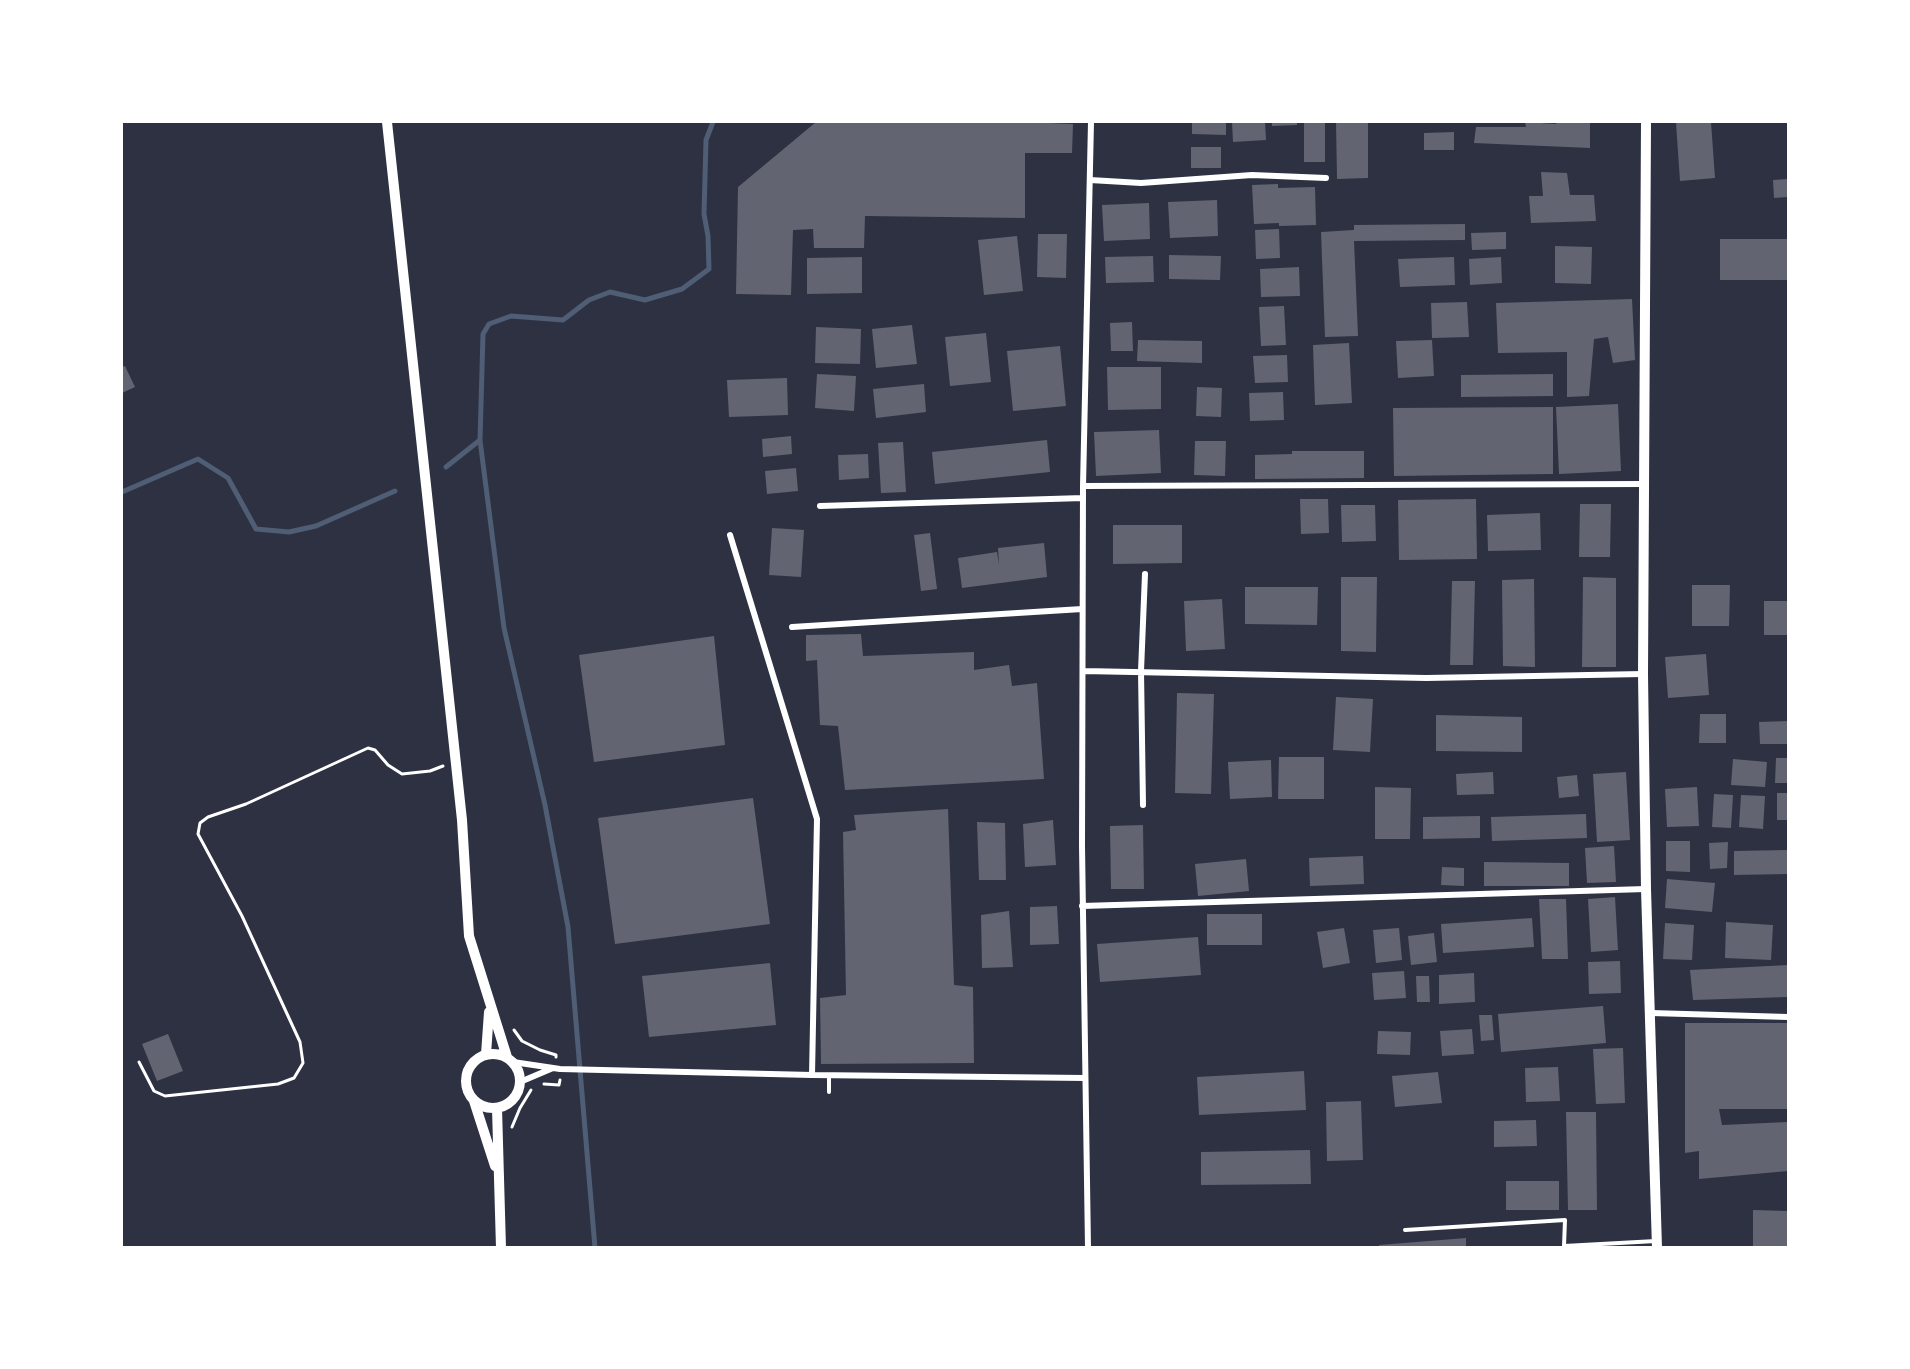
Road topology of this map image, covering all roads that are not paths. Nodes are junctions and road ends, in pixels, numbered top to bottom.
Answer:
1 (387, 122) edge
2 (1091, 122) edge
3 (1646, 122) edge
4 (1326, 178) dead end
5 (1090, 180) junction
6 (1644, 484) junction
7 (1083, 486) junction
8 (1083, 498) junction
9 (820, 506) dead end
10 (730, 535) dead end
11 (1145, 574) dead end
12 (1082, 609) junction
13 (792, 627) dead end
14 (1084, 671) junction
15 (1141, 671) junction
16 (1643, 674) junction
17 (1143, 805) dead end
18 (1646, 889) junction
19 (1082, 906) junction
20 (490, 1006) junction
21 (1651, 1013) junction
22 (1788, 1017) edge
23 (486, 1054) junction
24 (510, 1060) junction
25 (557, 1069) junction
26 (812, 1075) junction
27 (829, 1075) junction
28 (1085, 1078) junction
29 (520, 1082) junction
30 (829, 1092) dead end
31 (474, 1101) junction
32 (497, 1108) junction
33 (498, 1178) junction
34 (1405, 1230) dead end
35 (1657, 1244) edge
36 (501, 1248) edge
37 (1088, 1248) edge

1 - 20 street
2 - 5 street
3 - 6 street
4 - 5 street
5 - 7 street
6 - 7 street
6 - 16 street
7 - 8 street
8 - 9 street
8 - 12 street
10 - 26 street
11 - 15 street
12 - 13 street
12 - 14 street
14 - 15 street
14 - 19 street
15 - 16 street
15 - 17 street
16 - 18 street
18 - 19 street
18 - 21 street
19 - 28 street
20 - 23 street
20 - 24 street
21 - 22 street
21 - 35 street
23 - 24 street
23 - 31 street
24 - 25 street
24 - 29 street
25 - 26 street
25 - 29 street
26 - 27 street
27 - 28 street
27 - 30 lane
28 - 37 street
29 - 32 street
31 - 32 street
31 - 33 street
32 - 33 street
33 - 36 street
34 - 35 lane

